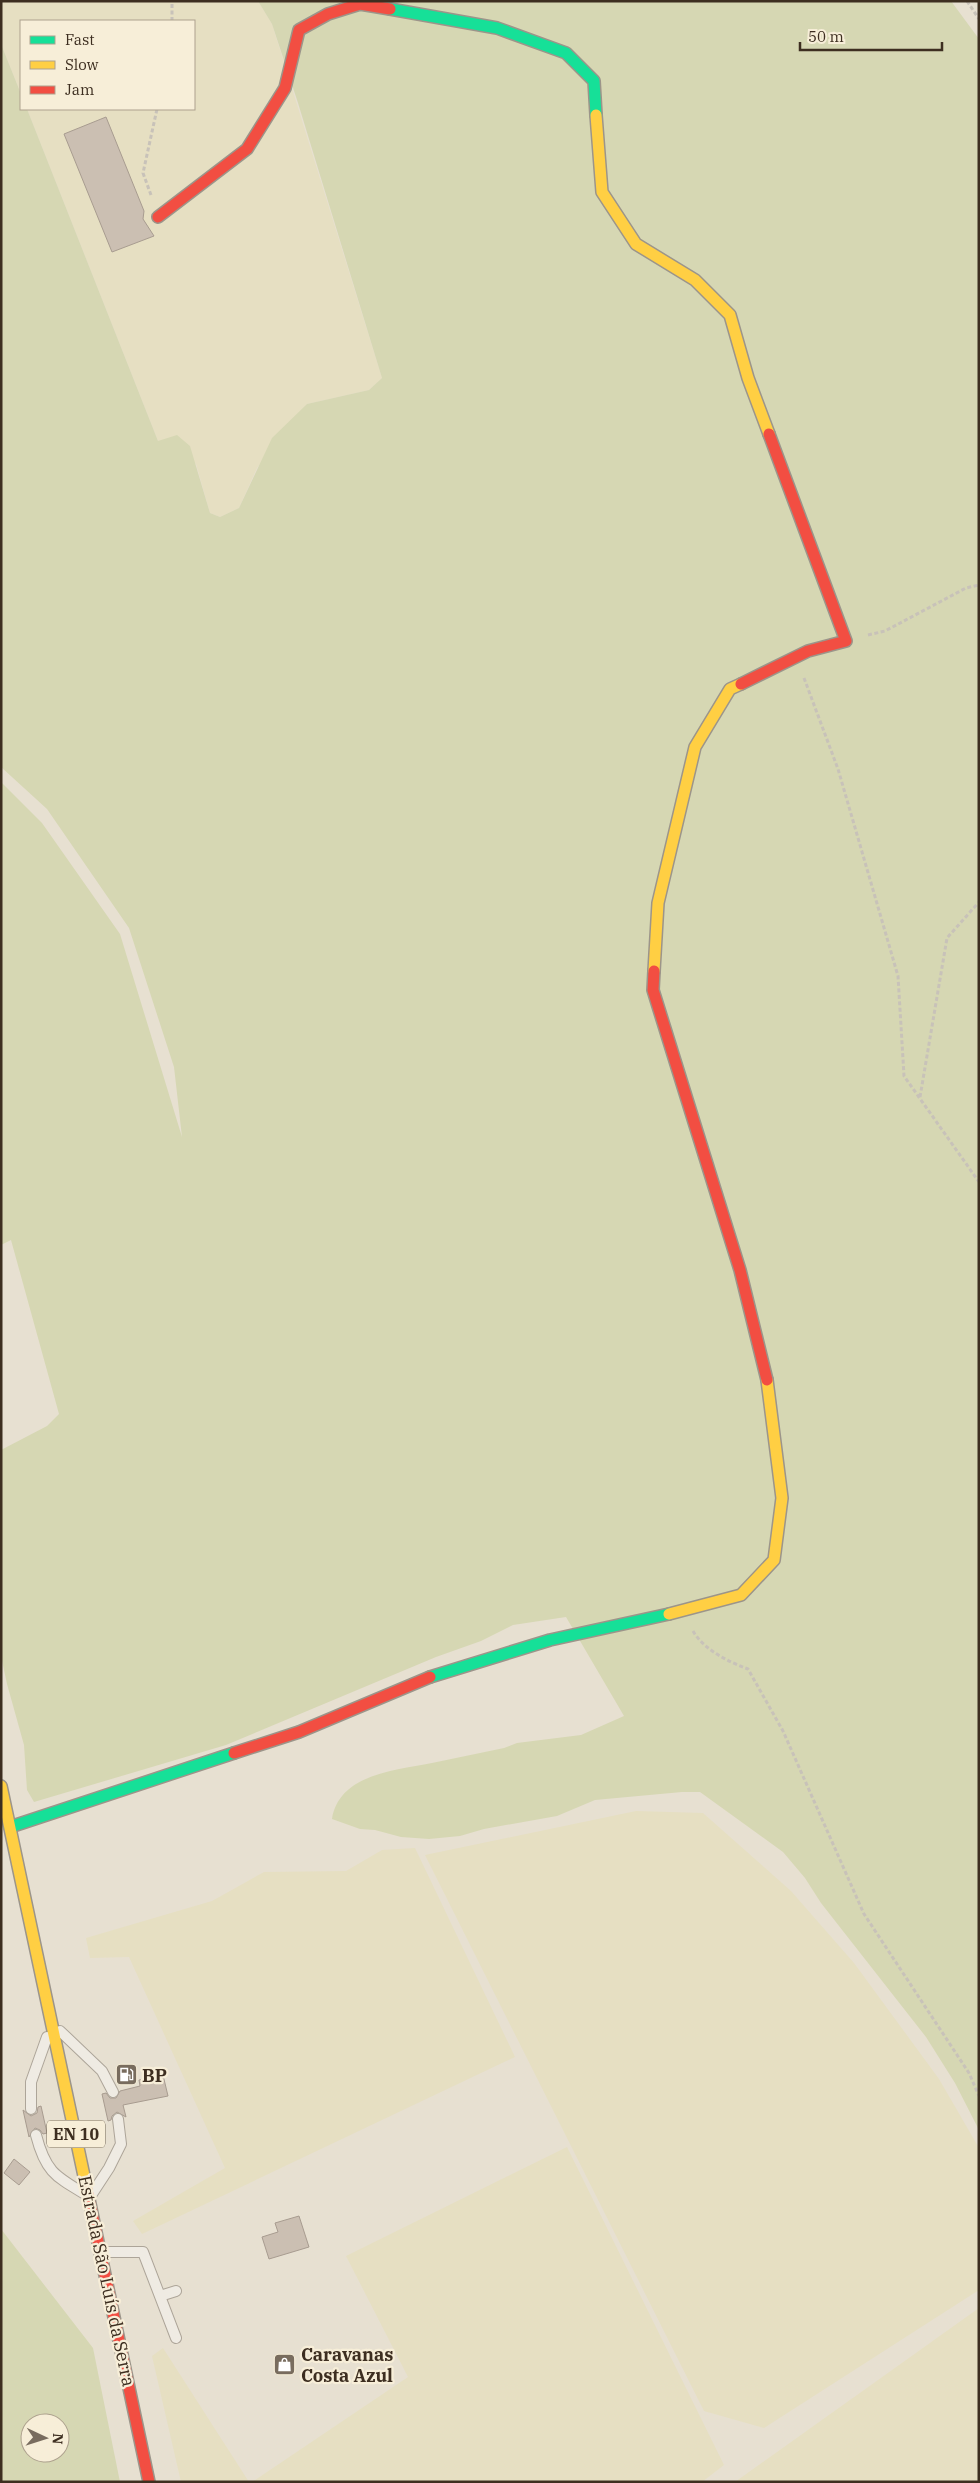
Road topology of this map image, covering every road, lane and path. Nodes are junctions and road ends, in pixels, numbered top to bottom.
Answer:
1 (172, 1) edge
2 (967, 1) edge
3 (979, 19) edge
4 (172, 20) edge
5 (157, 110) edge
6 (143, 173) dead end
7 (158, 216) dead end
8 (979, 585) edge
9 (846, 640) junction
10 (796, 656) junction
11 (979, 902) edge
12 (919, 1097) junction
13 (979, 1182) edge
14 (682, 1611) junction
15 (1, 1786) edge
16 (10, 1827) junction
17 (52, 2024) junction
18 (113, 2092) dead end
19 (979, 2096) edge
20 (31, 2108) dead end
21 (118, 2119) dead end
22 (36, 2135) dead end
23 (90, 2197) junction
24 (101, 2252) junction
25 (176, 2291) dead end
26 (160, 2296) junction
27 (176, 2338) dead end
28 (149, 2482) edge

1 - 4 path
2 - 3 path
5 - 6 path
7 - 9 street
8 - 9 path
9 - 10 street
10 - 12 path
10 - 14 street
11 - 12 path
12 - 13 path
14 - 16 street
14 - 19 path
15 - 16 street, Estrada São Luís da Serra / EN 10
16 - 17 street, Estrada São Luís da Serra / EN 10
17 - 18 lane
17 - 20 lane
17 - 23 street, Estrada São Luís da Serra / EN 10
21 - 23 lane
22 - 23 lane
23 - 24 street, Estrada São Luís da Serra / EN 10
24 - 26 lane
24 - 28 street, Estrada São Luís da Serra / EN 10
25 - 26 lane
26 - 27 lane

